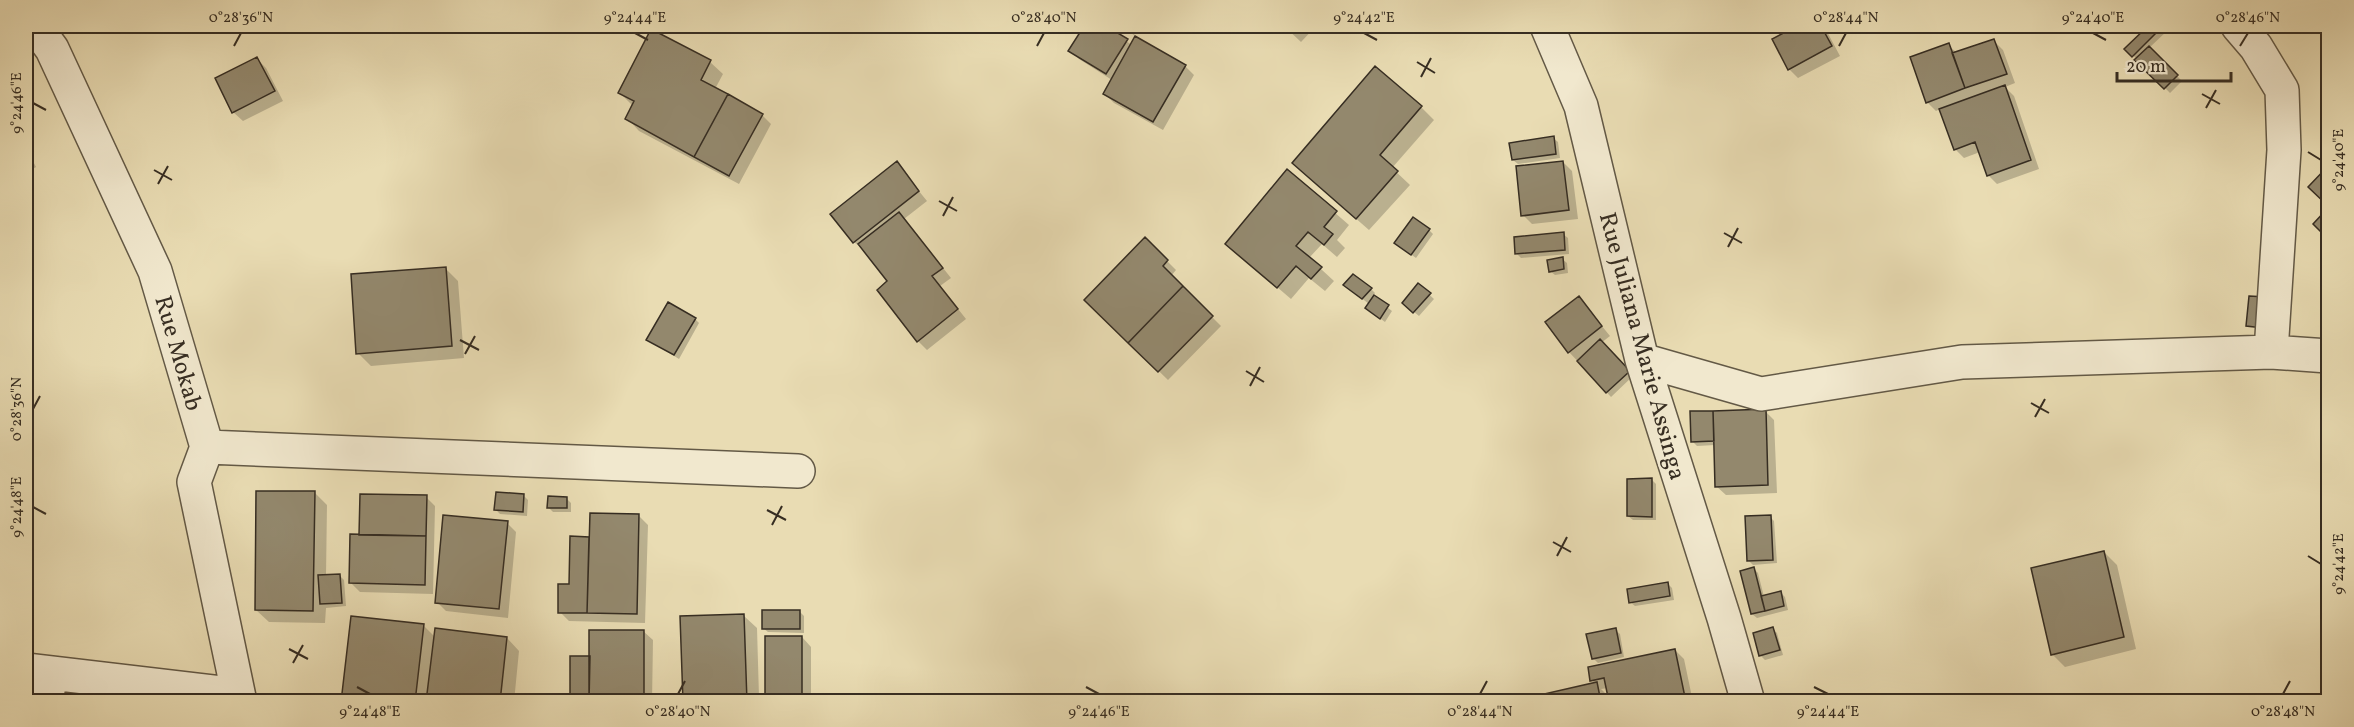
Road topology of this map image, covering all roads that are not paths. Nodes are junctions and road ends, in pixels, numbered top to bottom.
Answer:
1 (35, 26) edge
2 (1547, 26) edge
3 (2238, 26) edge
4 (2271, 352) junction
5 (2328, 356) edge
6 (1642, 360) junction
7 (207, 447) junction
8 (798, 471) dead end
9 (41, 681) edge
10 (239, 698) edge
11 (1748, 702) edge

1 - 7 street, Rue Mokab
2 - 6 street, Rue Juliana Marie Assinga
3 - 4 street
4 - 5 street
4 - 6 street
6 - 11 street, Rue Juliana Marie Assinga
7 - 8 street
7 - 10 street
9 - 10 street

